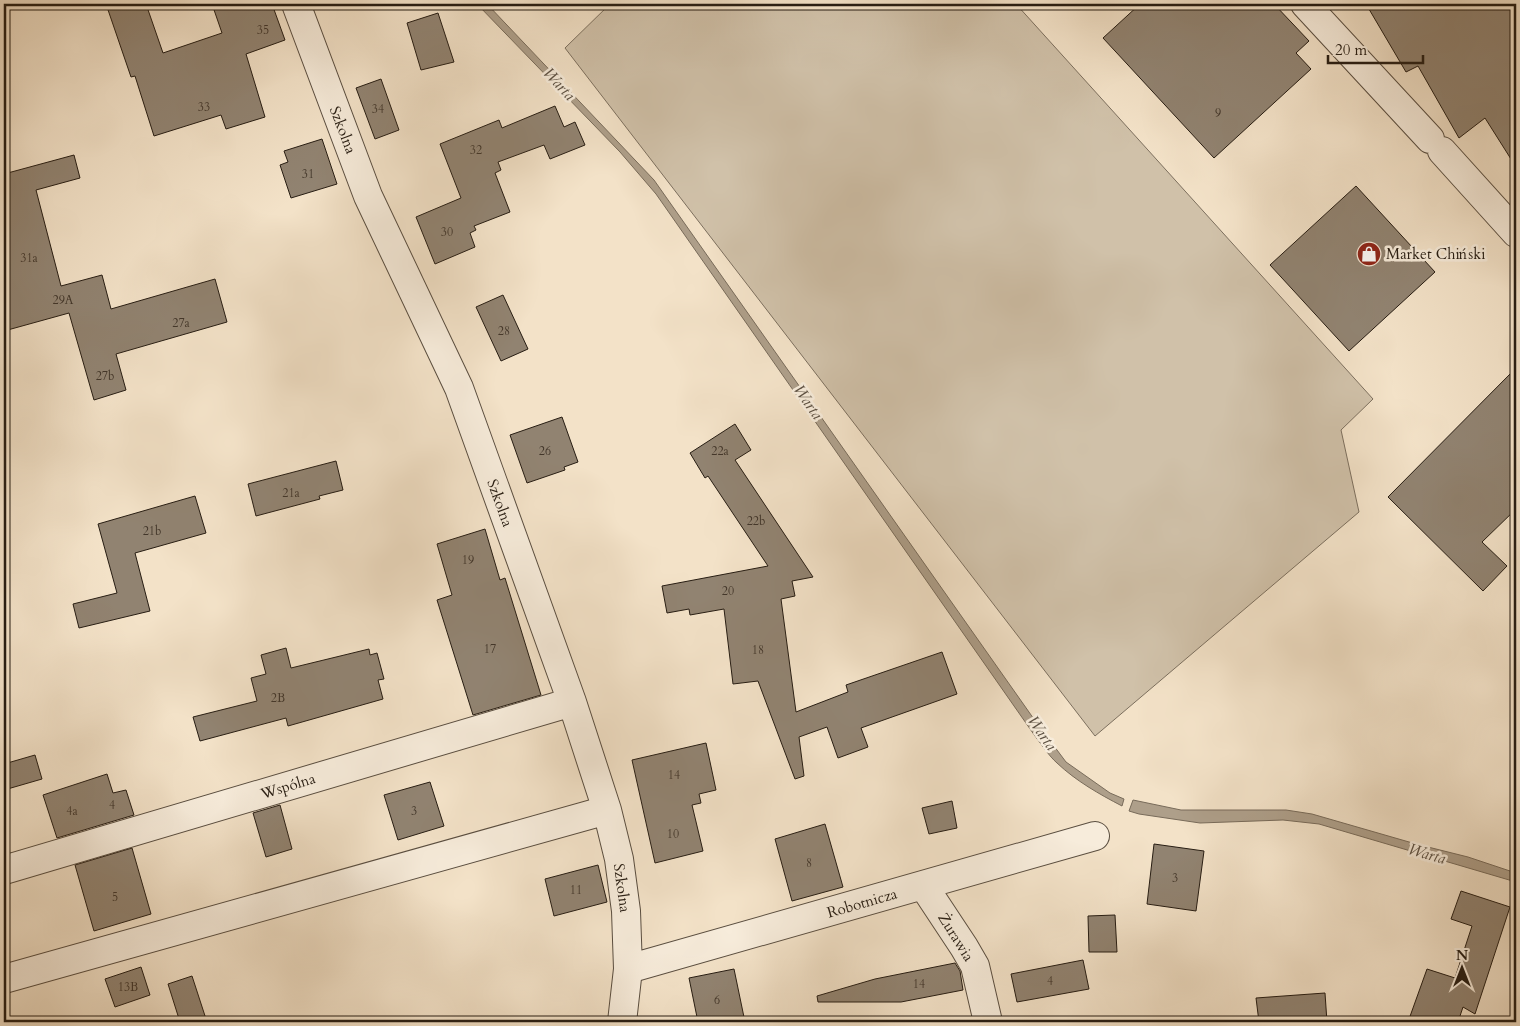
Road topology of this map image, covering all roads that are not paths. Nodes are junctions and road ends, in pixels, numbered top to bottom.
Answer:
1 (296, 4) edge
2 (1305, 4) edge
3 (1516, 233) edge
4 (572, 702) junction
5 (608, 810) junction
6 (1095, 836) dead end
7 (4, 870) edge
8 (923, 886) junction
9 (628, 969) junction
10 (4, 979) edge
11 (622, 1022) edge
12 (988, 1022) edge

1 - 4 street, Szkolna
2 - 3 street
4 - 5 street, Szkolna
4 - 7 street, Wspólna
5 - 9 street, Szkolna
5 - 10 street
6 - 8 street, Robotnicza
8 - 9 street, Robotnicza
8 - 12 street, Żurawia
9 - 11 street, Szkolna

